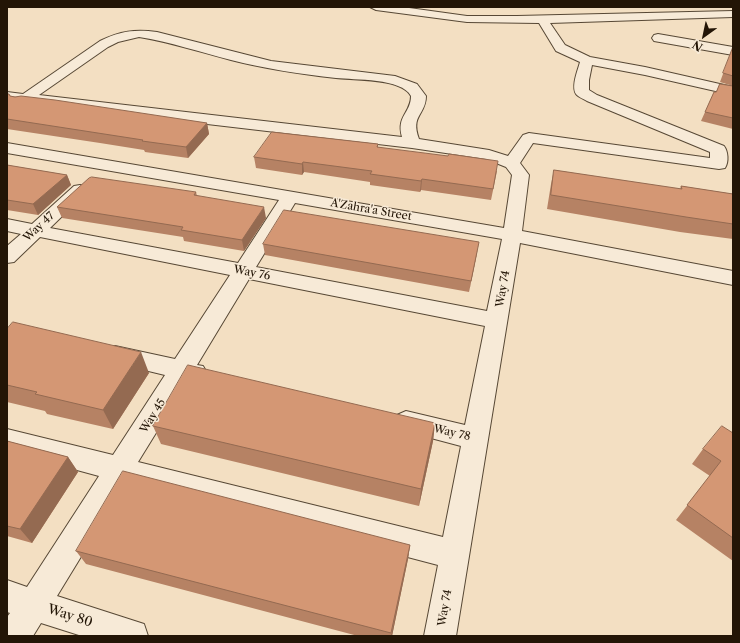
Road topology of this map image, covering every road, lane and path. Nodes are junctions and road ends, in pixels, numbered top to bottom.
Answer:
1 (376, 7) edge
2 (487, 7) edge
3 (733, 14) edge
4 (656, 15) junction
5 (542, 19) junction
6 (517, 20) junction
7 (658, 38) junction
8 (733, 51) edge
9 (587, 60) junction
10 (645, 71) junction
11 (733, 91) edge
12 (7, 96) edge
13 (24, 98) junction
14 (7, 110) edge
15 (412, 144) junction
16 (7, 148) edge
17 (512, 163) junction
18 (106, 165) junction
19 (290, 196) junction
20 (7, 225) edge
21 (35, 230) junction
22 (512, 235) junction
23 (7, 257) edge
24 (244, 271) junction
25 (733, 278) edge
26 (497, 321) junction
27 (90, 349) edge
28 (182, 370) junction
29 (212, 377) edge
30 (383, 417) edge
31 (475, 438) junction
32 (7, 440) edge
33 (120, 469) junction
34 (455, 555) junction
35 (21, 600) edge
36 (14, 636) edge
37 (132, 636) edge
38 (440, 636) edge

1 - 6 street
2 - 6 street
3 - 4 street
4 - 5 street
4 - 7 street
5 - 6 street
5 - 9 street
7 - 8 street
7 - 10 street
9 - 10 street
9 - 17 street
10 - 11 street
12 - 13 street
13 - 14 street
13 - 15 street
13 - 15 street
15 - 17 street
16 - 18 street, A'Zahra'a Street
17 - 22 street, Way 74
18 - 19 street, A'Zahra'a Street
18 - 21 street, Way 47
19 - 22 street, A'Zahra'a Street
19 - 24 street, Way 45
20 - 21 street, Way 76
21 - 23 street, Way 47
21 - 24 street, Way 76
22 - 25 street, A'Zahra'a Street
22 - 26 street, Way 74
24 - 26 street, Way 76
24 - 28 street, Way 45
26 - 31 street, Way 74
27 - 28 street
28 - 29 street
28 - 33 street, Way 45
30 - 31 street, Way 78
31 - 34 street, Way 74
32 - 33 street
33 - 34 street
33 - 35 street, Way 45
34 - 38 street, Way 74
35 - 36 street, Way 45
35 - 37 street, Way 80

